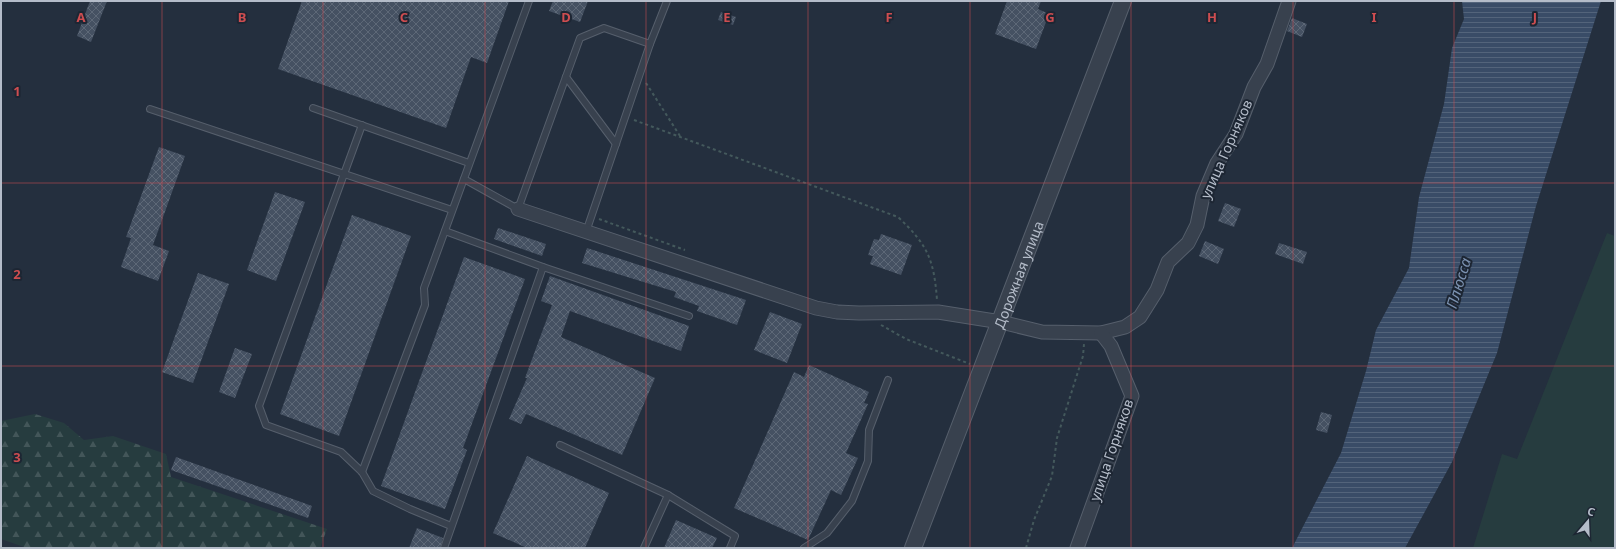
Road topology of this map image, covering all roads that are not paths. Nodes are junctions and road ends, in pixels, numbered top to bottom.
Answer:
1 (529, 1) edge
2 (667, 1) edge
3 (1123, 1) edge
4 (1289, 1) edge
5 (650, 44) junction
6 (566, 77) junction
7 (313, 108) dead end
8 (150, 109) dead end
9 (362, 125) junction
10 (616, 144) junction
11 (470, 163) junction
12 (344, 174) junction
13 (464, 179) junction
14 (518, 208) junction
15 (452, 210) junction
16 (444, 231) junction
17 (586, 232) junction
18 (543, 267) junction
19 (689, 316) dead end
20 (1001, 322) junction
21 (1101, 333) junction
22 (888, 380) dead end
23 (560, 445) dead end
24 (362, 472) junction
25 (668, 495) junction
26 (451, 526) junction
27 (444, 548) edge
28 (644, 548) edge
29 (730, 548) edge
30 (804, 548) edge
31 (913, 548) edge
32 (1077, 548) edge

1 - 11 lane
2 - 5 lane
3 - 20 street, Дорожная улица
4 - 21 street, улица Горняков
5 - 6 lane
5 - 10 lane
6 - 10 lane
6 - 14 lane
7 - 9 lane
8 - 12 lane
9 - 11 lane
9 - 12 lane
10 - 17 lane
11 - 13 lane
12 - 15 lane
12 - 24 lane
13 - 14 lane
13 - 15 lane
14 - 17 street, улица Горняков
15 - 16 lane
16 - 18 lane
16 - 24 lane
17 - 20 street, улица Горняков
18 - 19 lane
18 - 26 lane
20 - 21 street, улица Горняков
20 - 31 street, Дорожная улица
21 - 32 street, улица Горняков
22 - 30 lane
23 - 25 lane
24 - 26 lane
25 - 28 lane
25 - 29 lane
26 - 27 lane

